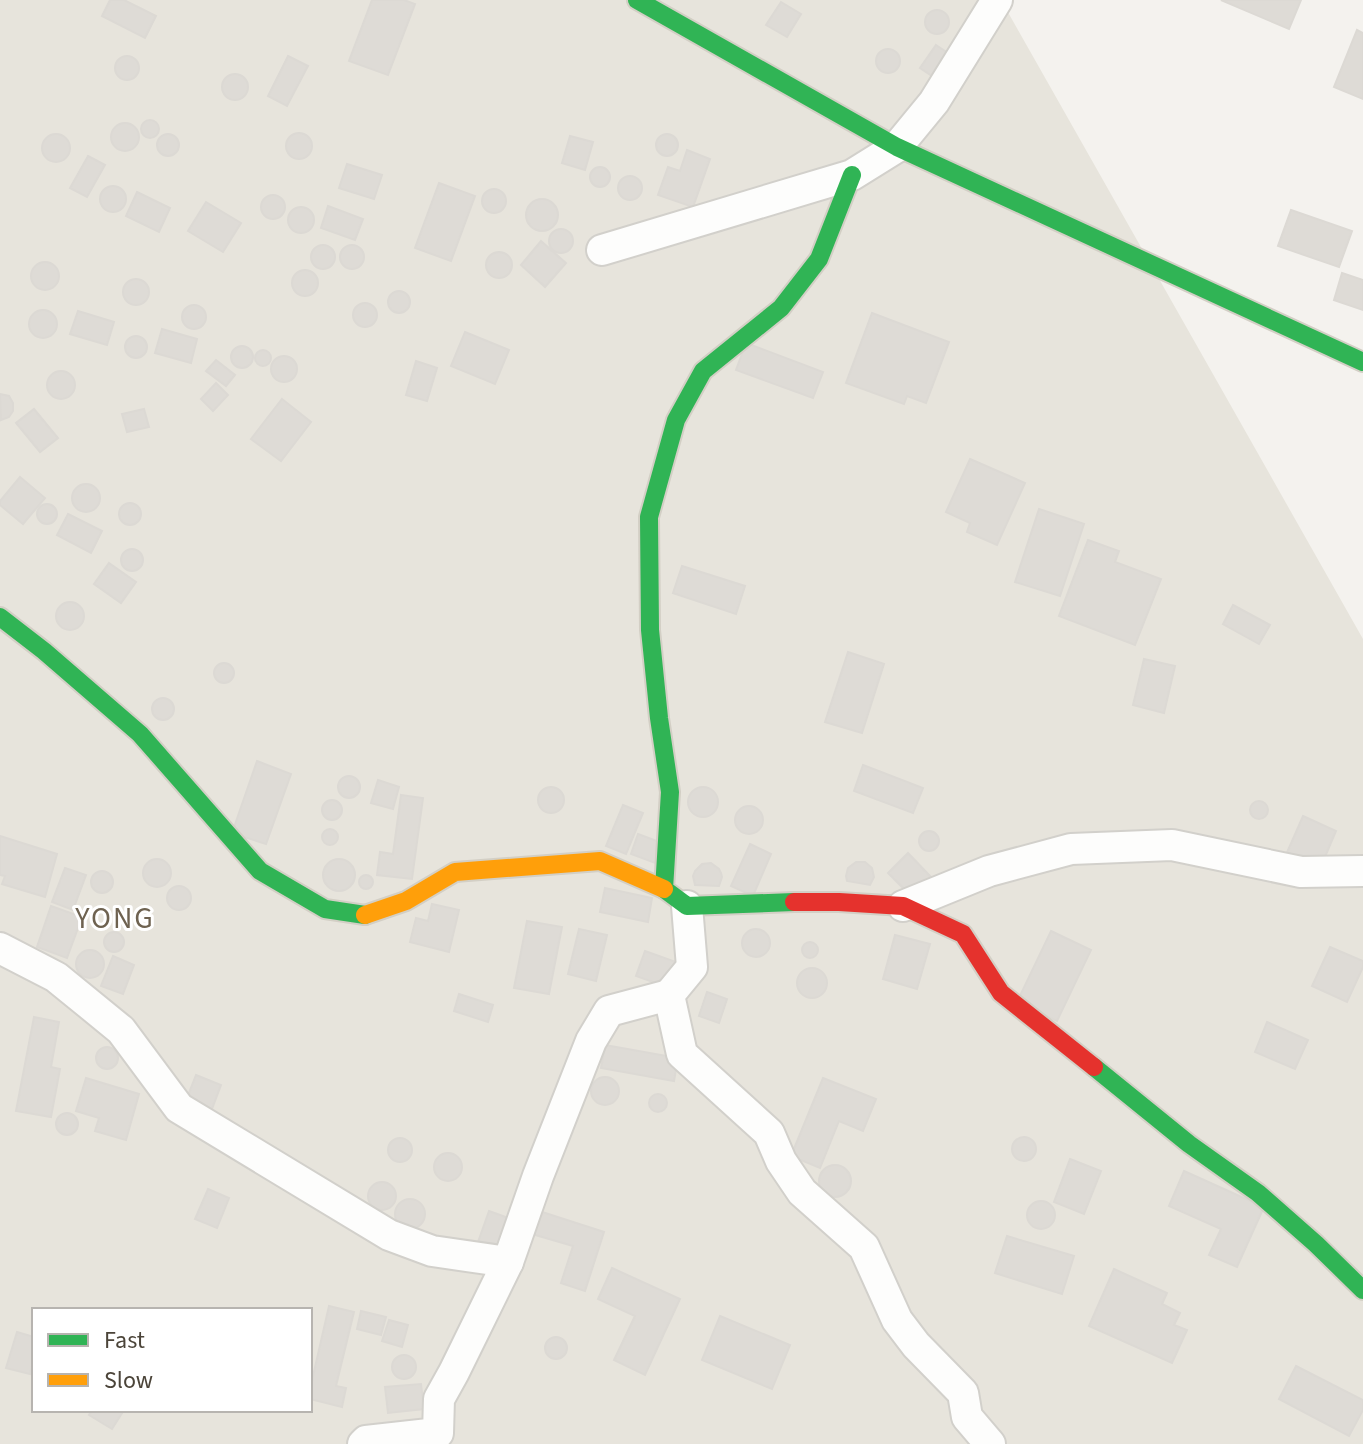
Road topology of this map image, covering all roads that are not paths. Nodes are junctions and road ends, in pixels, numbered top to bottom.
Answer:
1 (637, 0) edge
2 (997, 0) edge
3 (897, 147) junction
4 (852, 175) junction
5 (602, 250) dead end
6 (1363, 362) edge
7 (0, 617) edge
8 (1363, 871) edge
9 (676, 898) junction
10 (903, 906) junction
11 (0, 948) edge
12 (669, 995) junction
13 (508, 1262) junction
14 (1363, 1290) edge
15 (363, 1444) edge
16 (990, 1444) edge

1 - 3 street
2 - 3 street
3 - 4 street
3 - 6 street
4 - 5 street
4 - 9 street
7 - 9 street
8 - 10 street
9 - 10 street
9 - 12 street
10 - 14 street
11 - 13 street
12 - 13 street
12 - 16 street
13 - 15 street

